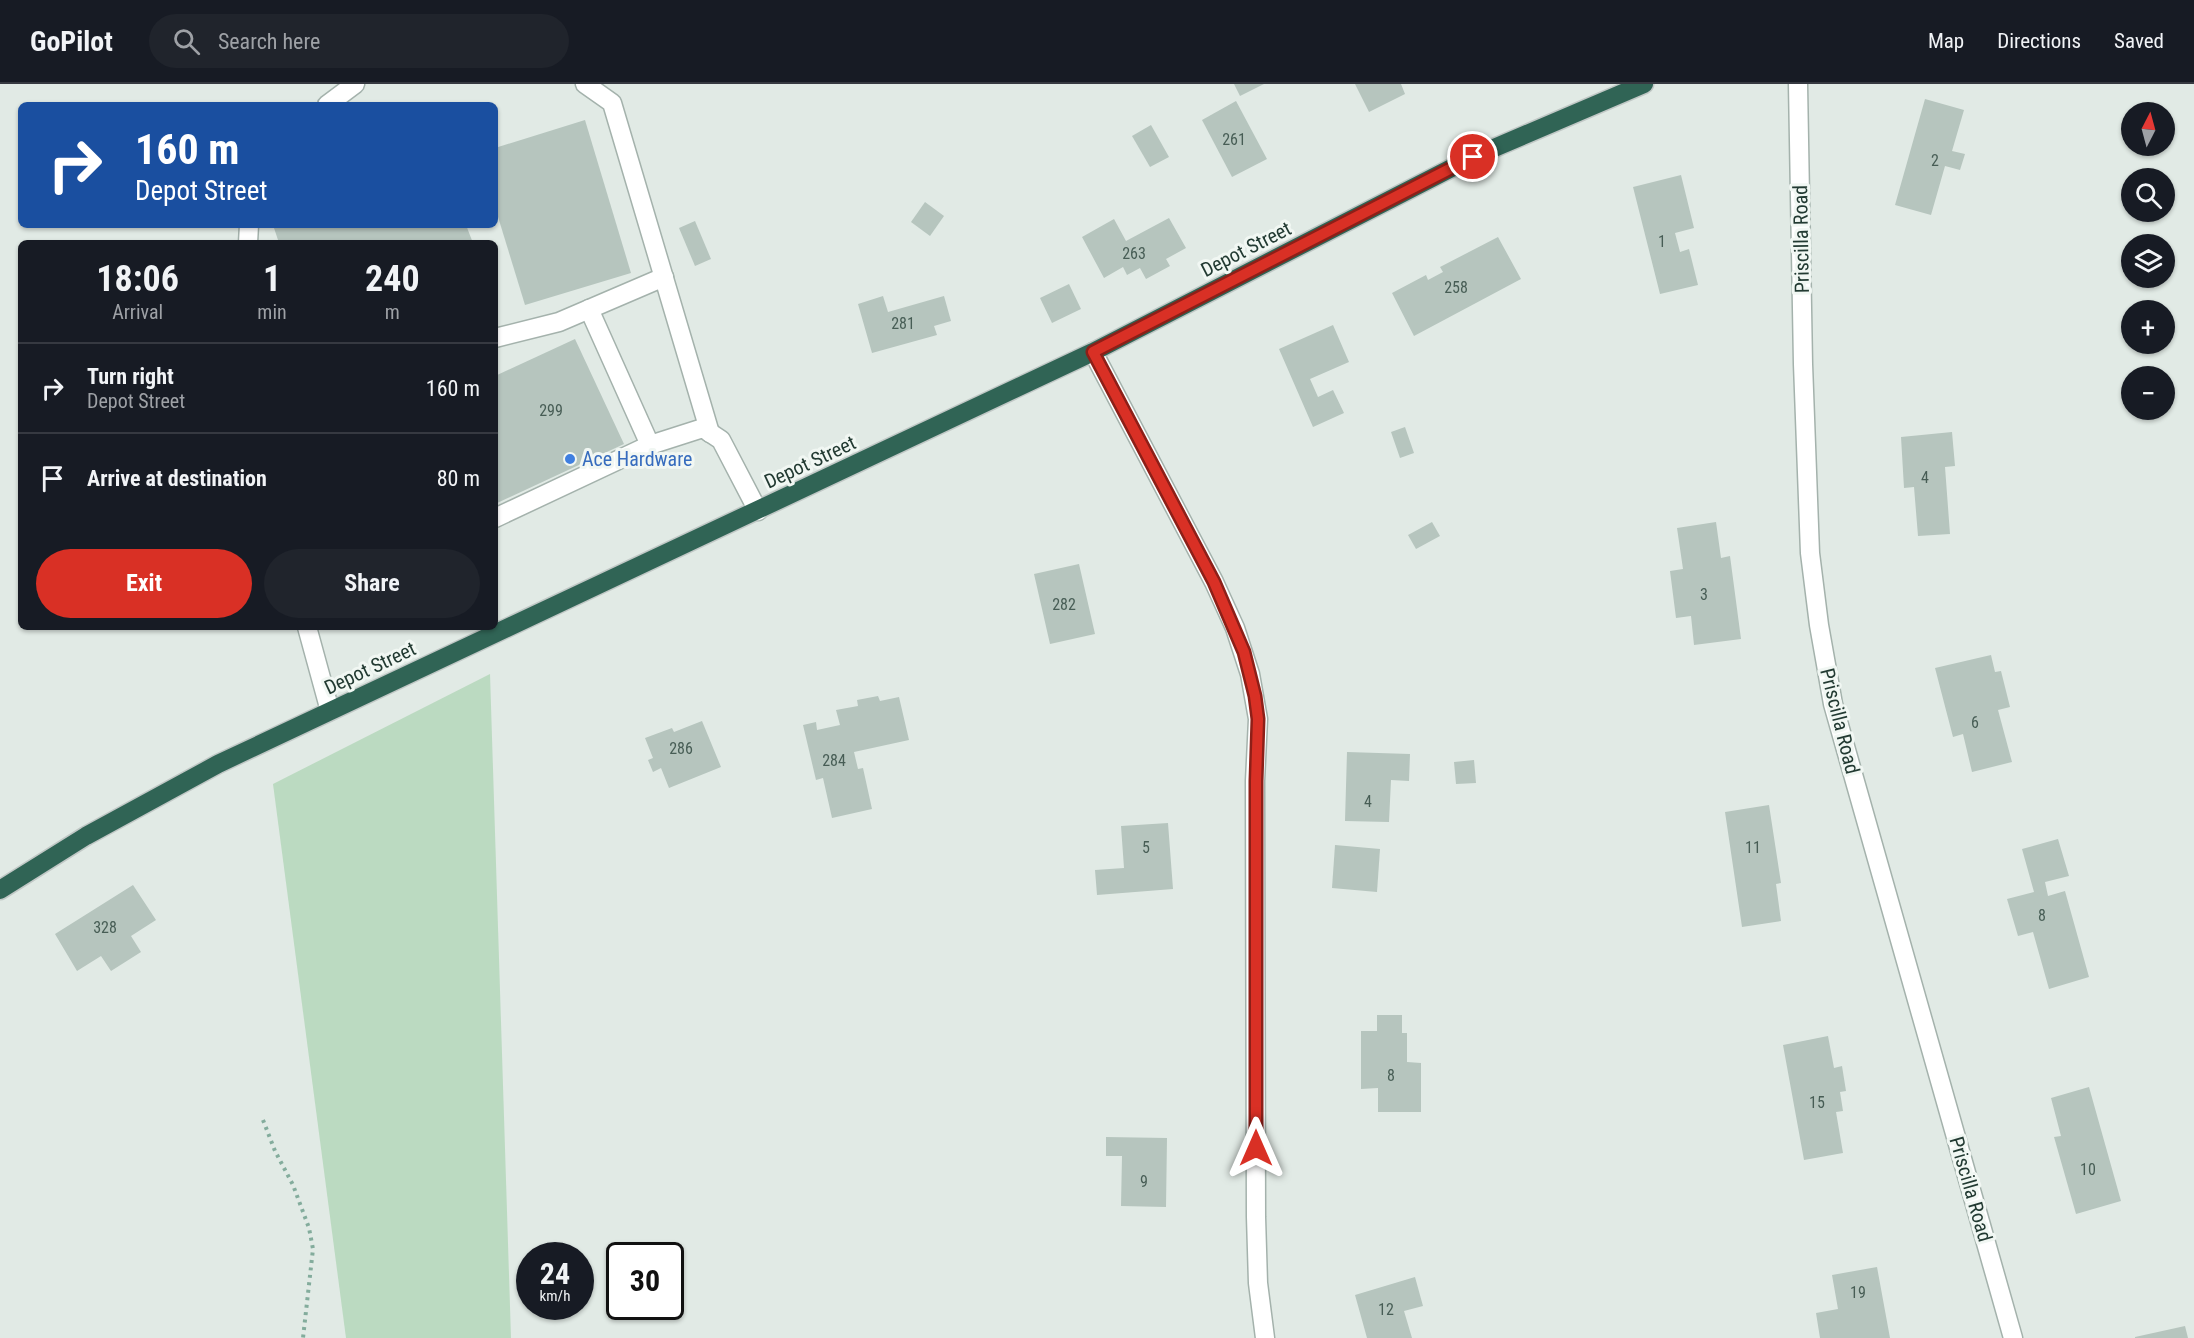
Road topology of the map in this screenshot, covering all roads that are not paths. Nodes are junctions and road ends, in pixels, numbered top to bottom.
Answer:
1 (355, 84) edge
2 (585, 84) edge
3 (1644, 84) edge
4 (1798, 84) edge
5 (331, 102) edge
6 (664, 277) junction
7 (589, 309) junction
8 (498, 338) edge
9 (1093, 352) junction
10 (710, 433) junction
11 (650, 445) junction
12 (758, 511) junction
13 (498, 517) edge
14 (308, 630) edge
15 (330, 711) junction
16 (0, 890) edge
17 (1265, 1338) edge
18 (2013, 1338) edge

1 - 5 street
2 - 6 street
3 - 9 highway, Depot Street
4 - 18 street, Priscilla Road
6 - 7 street
6 - 10 street
7 - 8 street
7 - 11 street
9 - 12 highway, Depot Street
9 - 17 street
10 - 11 street
10 - 12 street
11 - 13 street
12 - 15 highway, Depot Street
14 - 15 street
15 - 16 highway, Depot Street

